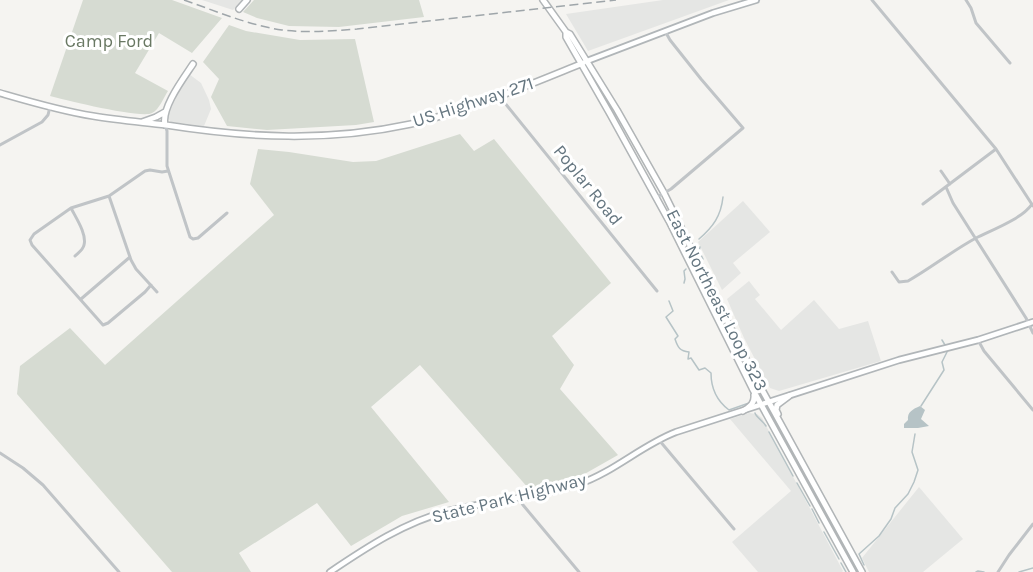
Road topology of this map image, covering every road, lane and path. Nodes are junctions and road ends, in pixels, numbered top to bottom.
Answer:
1 (247, 0) edge
2 (543, 0) edge
3 (756, 0) edge
4 (872, 0) edge
5 (966, 0) edge
6 (239, 9) dead end
7 (665, 31) junction
8 (584, 62) junction
9 (1010, 63) dead end
10 (193, 64) dead end
11 (0, 93) edge
12 (499, 96) junction
13 (50, 107) junction
14 (617, 110) junction
15 (165, 112) junction
16 (610, 114) junction
17 (140, 123) junction
18 (165, 125) junction
19 (174, 127) junction
20 (0, 145) edge
21 (639, 148) junction
22 (996, 149) junction
23 (632, 152) junction
24 (168, 171) junction
25 (941, 171) dead end
26 (950, 184) junction
27 (946, 188) junction
28 (664, 193) junction
29 (109, 196) junction
30 (657, 197) junction
31 (923, 204) dead end
32 (1033, 204) edge
33 (71, 208) junction
34 (227, 213) dead end
35 (676, 217) junction
36 (669, 221) junction
37 (976, 238) junction
38 (75, 256) dead end
39 (130, 258) junction
40 (703, 271) junction
41 (892, 272) dead end
42 (696, 274) junction
43 (151, 285) junction
44 (657, 291) dead end
45 (157, 292) dead end
46 (80, 299) junction
47 (1031, 323) edge
48 (1033, 333) edge
49 (978, 340) junction
50 (741, 348) junction
51 (733, 351) junction
52 (752, 388) junction
53 (789, 396) junction
54 (769, 403) junction
55 (761, 405) junction
56 (1033, 410) edge
57 (742, 411) junction
58 (781, 424) junction
59 (659, 440) junction
60 (0, 453) edge
61 (796, 453) junction
62 (789, 457) junction
63 (519, 497) junction
64 (833, 519) junction
65 (826, 523) junction
66 (1033, 524) edge
67 (734, 529) dead end
68 (119, 572) edge
69 (330, 572) edge
70 (579, 572) edge
71 (853, 572) edge
72 (861, 572) edge
73 (998, 572) edge

1 - 6 highway
2 - 8 highway, East Northeast Loop 323
3 - 7 main road, US Highway 271
4 - 22 street
5 - 9 street
7 - 8 main road, US Highway 271
7 - 28 street
8 - 12 highway, US Highway 271
8 - 14 highway, East Northeast Loop 323
8 - 16 highway, East Northeast Loop 323
10 - 15 highway
11 - 13 highway, US Highway 271
12 - 19 highway, US Highway 271
12 - 44 street, Poplar Road
13 - 17 highway, US Highway 271
13 - 20 street
14 - 16 highway
14 - 21 highway, East Northeast Loop 323
15 - 17 highway
15 - 18 highway
15 - 19 highway
16 - 23 highway, East Northeast Loop 323
17 - 18 highway, US Highway 271
18 - 19 highway, US Highway 271
18 - 24 street
21 - 23 highway
21 - 28 highway, East Northeast Loop 323
22 - 26 street
22 - 32 street
23 - 30 highway, East Northeast Loop 323
24 - 29 street
24 - 34 street
25 - 26 street
26 - 27 street
27 - 31 street
27 - 37 street
28 - 30 street
28 - 35 highway, East Northeast Loop 323
29 - 33 street
29 - 39 street
30 - 36 highway, East Northeast Loop 323
32 - 37 street
33 - 38 street
33 - 46 street
35 - 36 highway
35 - 40 highway, East Northeast Loop 323
36 - 42 highway, East Northeast Loop 323
37 - 41 street
37 - 47 street
39 - 43 street
39 - 46 street
40 - 42 highway
40 - 50 highway, East Northeast Loop 323
42 - 51 highway, East Northeast Loop 323
43 - 45 street
43 - 46 street
47 - 48 street
47 - 49 main road, State Park Highway
49 - 53 main road, State Park Highway
49 - 56 street
50 - 51 highway
50 - 54 highway, East Northeast Loop 323
51 - 52 highway, East Northeast Loop 323
52 - 55 highway, East Northeast Loop 323
52 - 57 highway
53 - 54 main road, State Park Highway
53 - 58 highway
54 - 55 main road, State Park Highway
54 - 58 highway, East Northeast Loop 323
55 - 57 main road, State Park Highway
55 - 62 highway, East Northeast Loop 323
57 - 59 main road, State Park Highway
58 - 61 highway, East Northeast Loop 323
59 - 63 main road, State Park Highway
59 - 67 street
60 - 68 street
61 - 62 highway
61 - 64 highway, East Northeast Loop 323
62 - 65 highway, East Northeast Loop 323
63 - 69 main road, State Park Highway
63 - 70 street
64 - 65 highway
64 - 72 highway, East Northeast Loop 323
65 - 71 highway, East Northeast Loop 323
66 - 73 street

